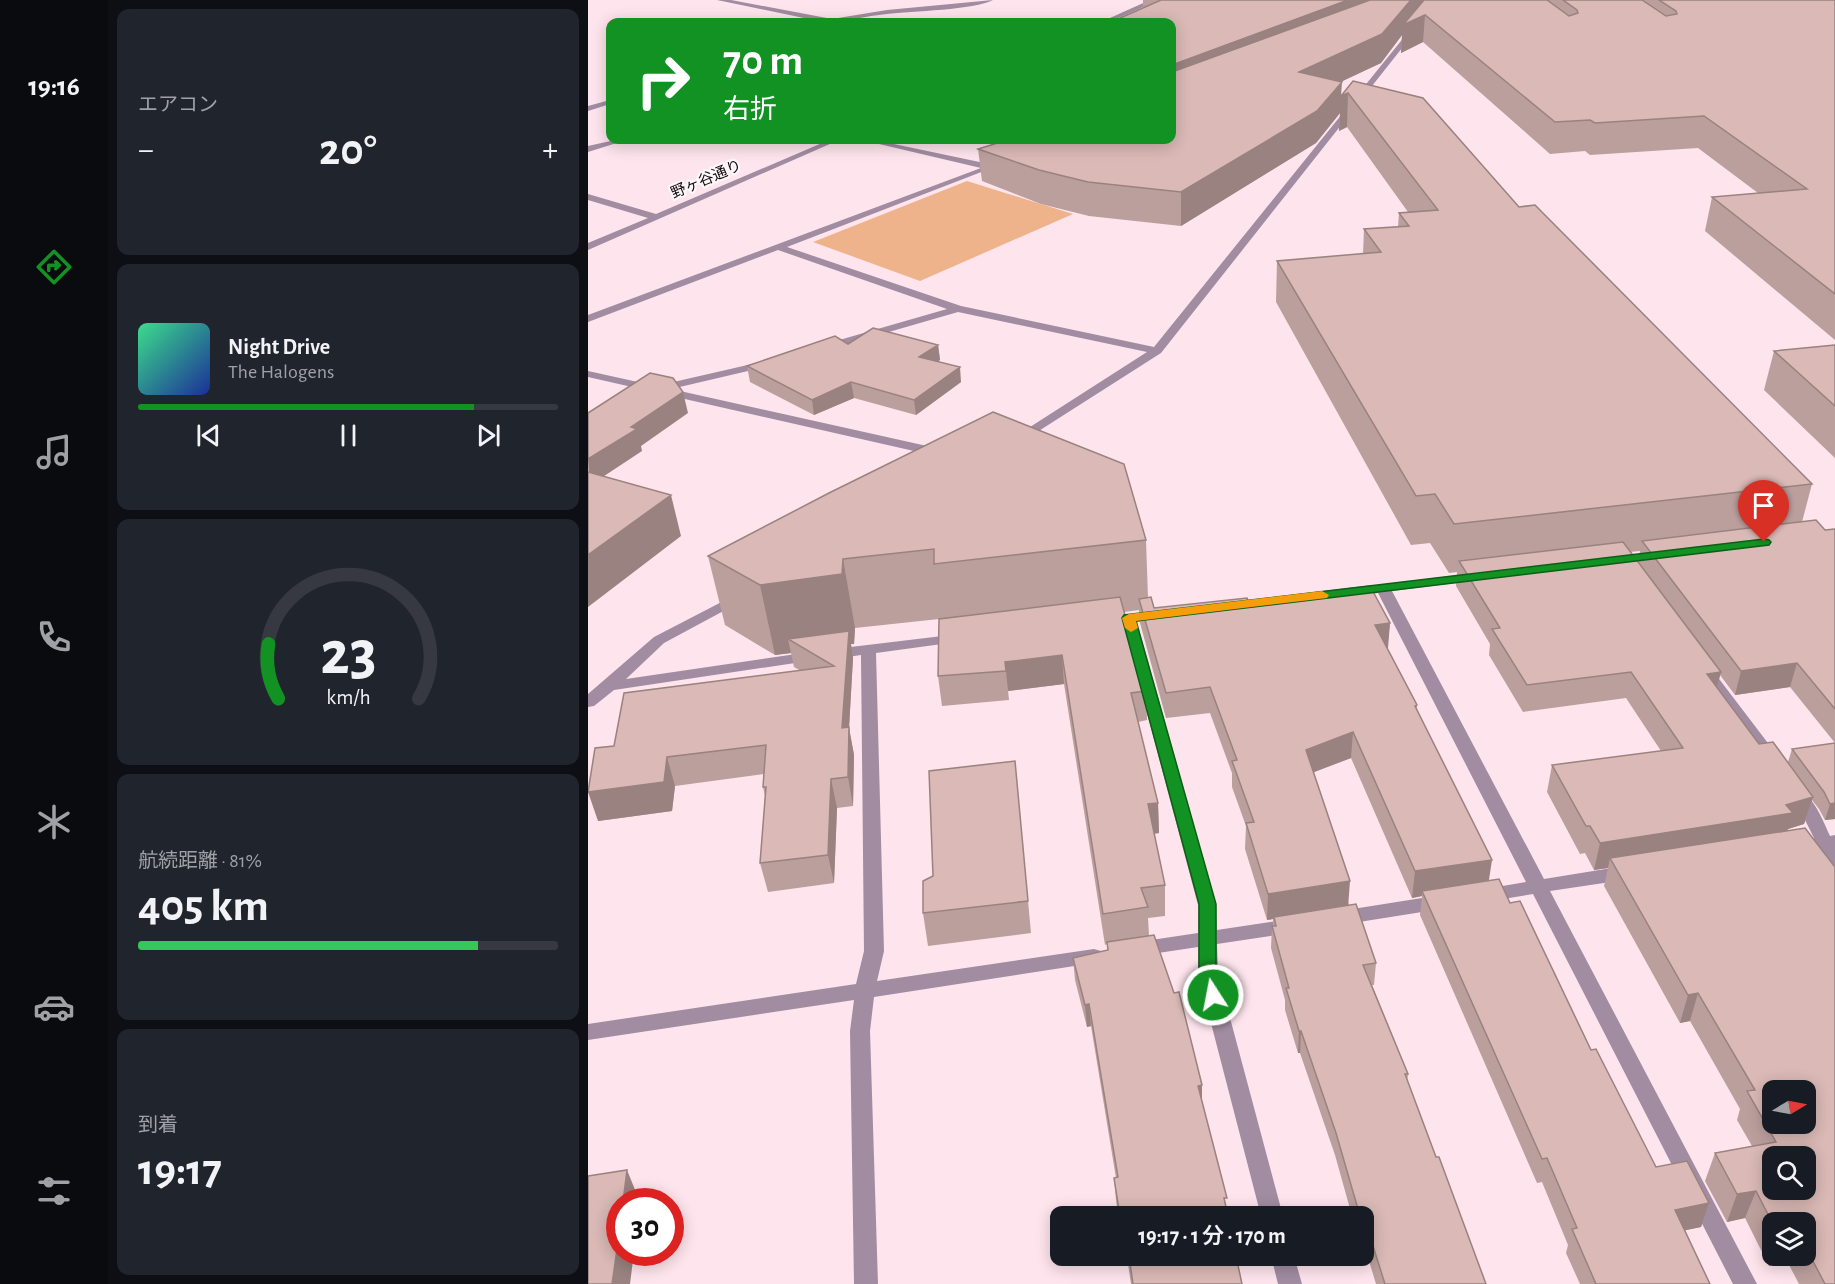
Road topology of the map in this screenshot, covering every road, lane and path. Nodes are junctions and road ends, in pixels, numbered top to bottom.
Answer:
1 (720, 0) edge
2 (990, 0) edge
3 (1156, 0) edge
4 (1437, 0) edge
5 (810, 18) edge
6 (849, 18) edge
7 (1113, 18) edge
8 (606, 103) edge
9 (588, 109) edge
10 (609, 144) edge
11 (827, 144) edge
12 (884, 144) edge
13 (588, 150) edge
14 (1011, 159) edge
15 (990, 167) junction
16 (588, 197) edge
17 (656, 217) junction
18 (588, 247) edge
19 (778, 247) junction
20 (958, 309) junction
21 (588, 319) edge
22 (818, 350) edge
23 (1157, 351) junction
24 (773, 363) edge
25 (588, 374) edge
26 (651, 390) junction
27 (1010, 444) edge
28 (946, 455) edge
29 (1486, 576) edge
30 (1383, 588) junction
31 (751, 590) edge
32 (1336, 593) edge
33 (1175, 613) edge
34 (1129, 618) junction
35 (1093, 622) edge
36 (974, 636) edge
37 (868, 649) junction
38 (1693, 653) edge
39 (609, 686) junction
40 (588, 702) edge
41 (1829, 842) edge
42 (1778, 850) edge
43 (1835, 865) edge
44 (1640, 871) edge
45 (1537, 886) junction
46 (1208, 939) junction
47 (865, 990) junction
48 (588, 1032) edge
49 (1269, 1206) edge
50 (1286, 1266) edge
51 (866, 1284) edge
52 (1290, 1284) edge
53 (1745, 1284) edge

1 - 5 street
2 - 6 street
3 - 7 street
4 - 23 street
8 - 9 street
10 - 13 street
11 - 17 street, 野ヶ谷通り
12 - 15 street
14 - 15 street
15 - 19 street
16 - 17 street
17 - 18 street, 野ヶ谷通り
19 - 20 street
19 - 21 street
20 - 22 street
20 - 23 street
23 - 27 street
24 - 26 street
25 - 26 street
26 - 28 street
29 - 30 street
30 - 32 street
30 - 45 street
31 - 39 street
33 - 34 street
34 - 35 street
34 - 46 street
36 - 37 street
37 - 39 street
37 - 47 street
38 - 41 street
39 - 40 street
41 - 42 street
41 - 43 street
44 - 45 street
45 - 46 street
45 - 53 street
46 - 47 street
46 - 49 street
47 - 48 street
47 - 51 street
50 - 52 street

